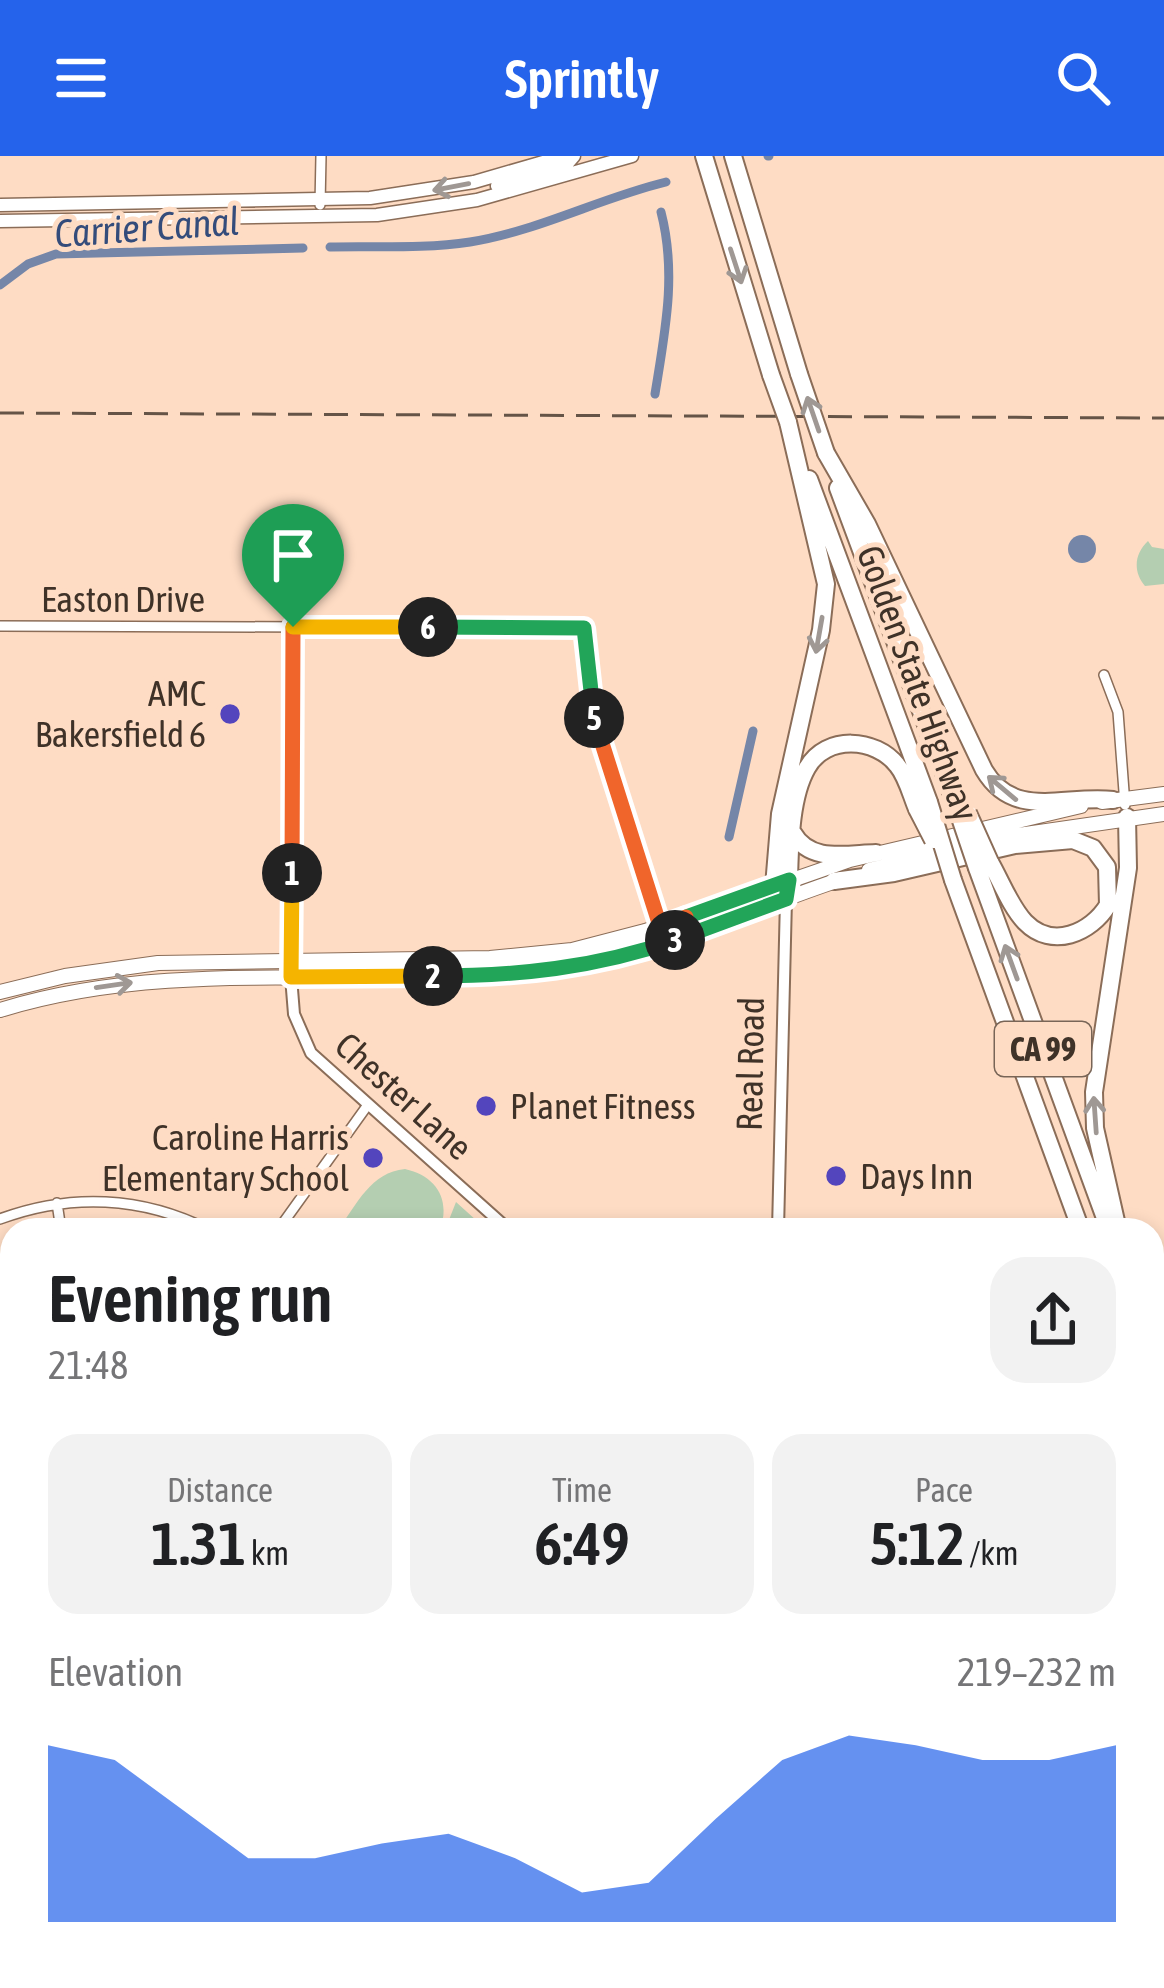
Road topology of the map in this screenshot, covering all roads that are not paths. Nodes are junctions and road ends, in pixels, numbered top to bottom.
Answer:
1 (321, 156) edge
2 (564, 156) edge
3 (574, 156) edge
4 (632, 156) edge
5 (704, 156) edge
6 (733, 156) edge
7 (320, 199) junction
8 (476, 200) junction
9 (0, 205) edge
10 (320, 218) junction
11 (0, 221) edge
12 (817, 523) junction
13 (858, 523) junction
14 (0, 626) edge
15 (293, 627) junction
16 (1104, 675) dead end
17 (1164, 794) edge
18 (1121, 805) junction
19 (923, 806) junction
20 (1164, 814) edge
21 (1096, 821) junction
22 (793, 833) junction
23 (1015, 845) junction
24 (876, 853) junction
25 (984, 865) junction
26 (834, 881) junction
27 (783, 889) junction
28 (660, 926) junction
29 (589, 946) junction
30 (520, 957) junction
31 (291, 959) junction
32 (586, 965) junction
33 (533, 973) junction
34 (65, 976) junction
35 (453, 976) junction
36 (291, 977) junction
37 (0, 992) edge
38 (50, 997) junction
39 (0, 1010) edge
40 (367, 1106) junction
41 (57, 1203) junction
42 (4, 1218) edge
43 (59, 1218) edge
44 (181, 1218) edge
45 (287, 1218) edge
46 (495, 1218) edge
47 (778, 1218) edge
48 (1077, 1218) edge
49 (1109, 1218) edge
50 (1111, 1218) edge

1 - 7 street
2 -> 7 main road
3 - 8 main road
4 - 8 main road
5 -> 12 highway, bridge
13 -> 6 highway, bridge
7 - 9 main road
7 - 10 street
8 - 10 main road
10 - 11 main road
12 - 19 highway, Golden State Highway
12 -> 27 highway
18 -> 13 highway
13 - 25 highway, Golden State Highway, bridge
14 - 15 street, Easton Drive
15 - 28 street, Easton Drive
15 - 31 street, Chester Lane
16 - 18 street
17 - 18 main road
18 - 20 main road
18 - 21 main road
18 - 24 main road
50 -> 18 highway
19 - 22 highway
19 - 48 highway, CA 99, bridge
21 - 23 main road
21 - 26 main road
22 - 24 highway
22 - 27 highway
23 - 25 highway
23 - 26 highway
24 - 27 main road
49 -> 25 highway, Golden State Highway / CA 99
26 - 27 main road
27 - 28 main road
27 - 32 main road
27 - 47 street, Real Road
28 - 29 main road
28 - 32 main road
29 - 30 main road
29 - 33 main road
30 - 31 main road
30 - 35 main road
31 - 34 main road
31 - 36 street, Chester Lane
32 - 33 main road
33 - 35 main road
34 - 37 main road
34 - 38 main road
35 - 36 main road
38 -> 36 main road
36 - 40 street, Chester Lane
38 - 39 main road
40 - 45 street
40 - 46 street, Chester Lane
41 - 42 street
41 - 43 street
41 - 44 street

